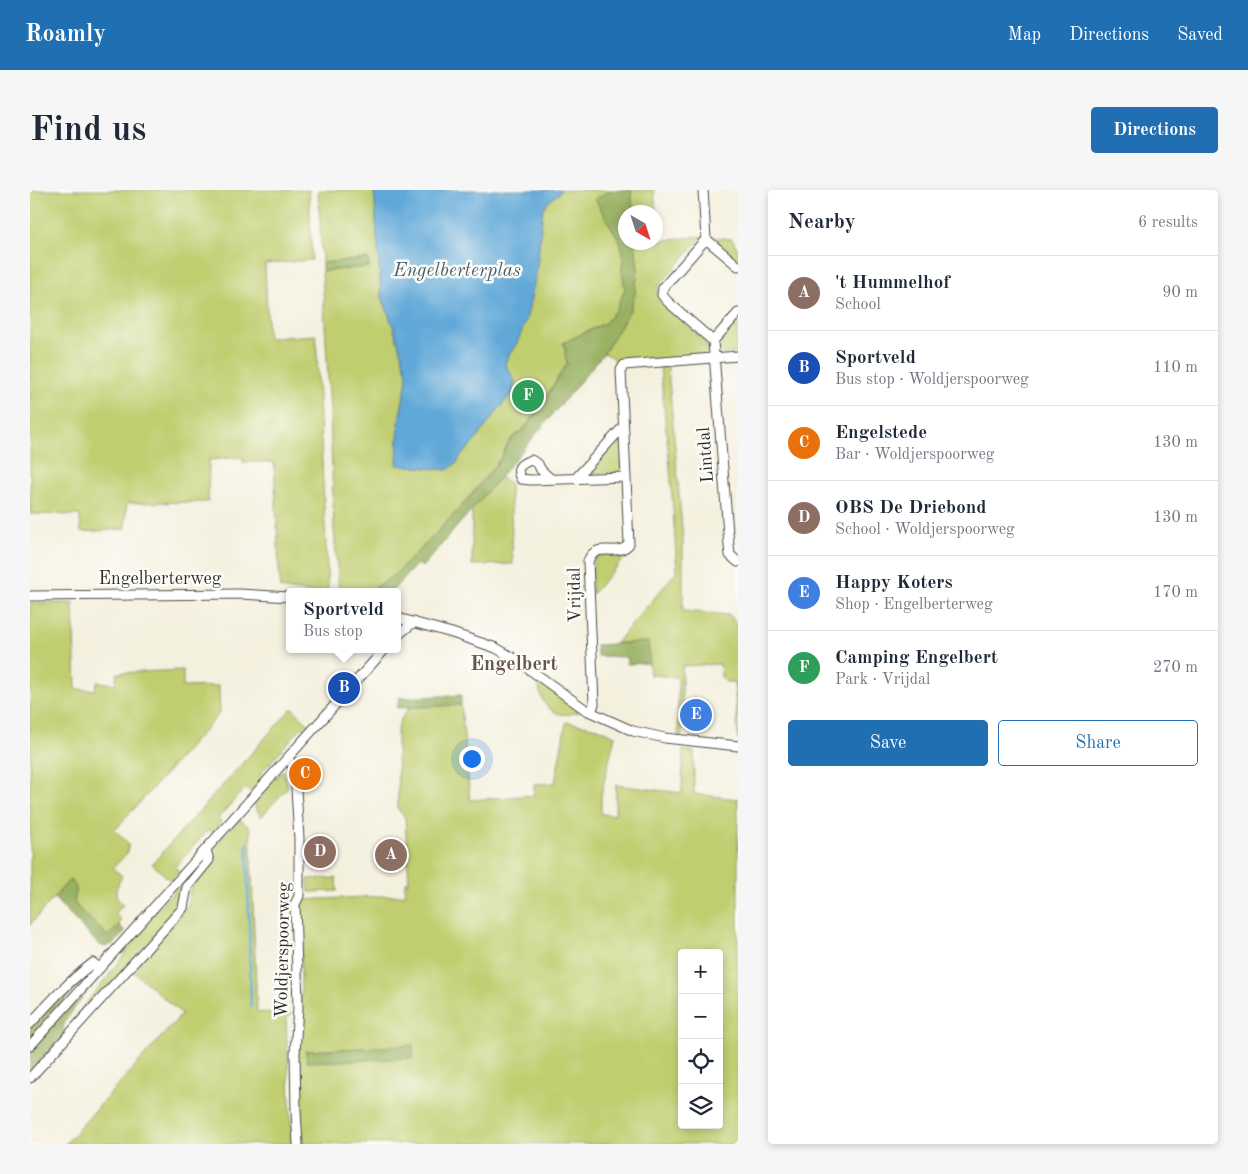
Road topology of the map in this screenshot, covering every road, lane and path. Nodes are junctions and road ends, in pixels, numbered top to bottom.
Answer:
1 (703, 190) edge
2 (706, 238) junction
3 (738, 266) edge
4 (738, 313) edge
5 (713, 341) junction
6 (738, 356) edge
7 (715, 358) junction
8 (623, 427) junction
9 (626, 477) junction
10 (551, 479) dead end
11 (575, 479) junction
12 (738, 562) edge
13 (30, 596) edge
14 (286, 597) edge
15 (401, 619) edge
16 (414, 622) junction
17 (401, 633) edge
18 (381, 653) edge
19 (591, 712) junction
20 (738, 746) edge
21 (288, 758) junction
22 (206, 850) junction
23 (99, 968) junction
24 (30, 1024) edge
25 (30, 1046) edge
26 (30, 1078) edge
27 (298, 1144) edge

1 - 2 street
2 - 3 street
2 - 5 street
4 - 5 street
5 - 7 street, Lintdal
6 - 7 street, Vrijdal
7 - 8 street, Vrijdal
7 - 12 street, Lintdal
8 - 9 street, Vrijdal
8 - 11 street
9 - 11 street
9 - 19 street, Vrijdal
10 - 11 street
13 - 14 street, Engelberterweg
15 - 16 street
16 - 17 street
16 - 19 street
18 - 21 street
19 - 20 street
21 - 22 street
21 - 27 street, Woldjerspoorweg
22 - 23 street
22 - 26 street
23 - 24 street
23 - 25 street

